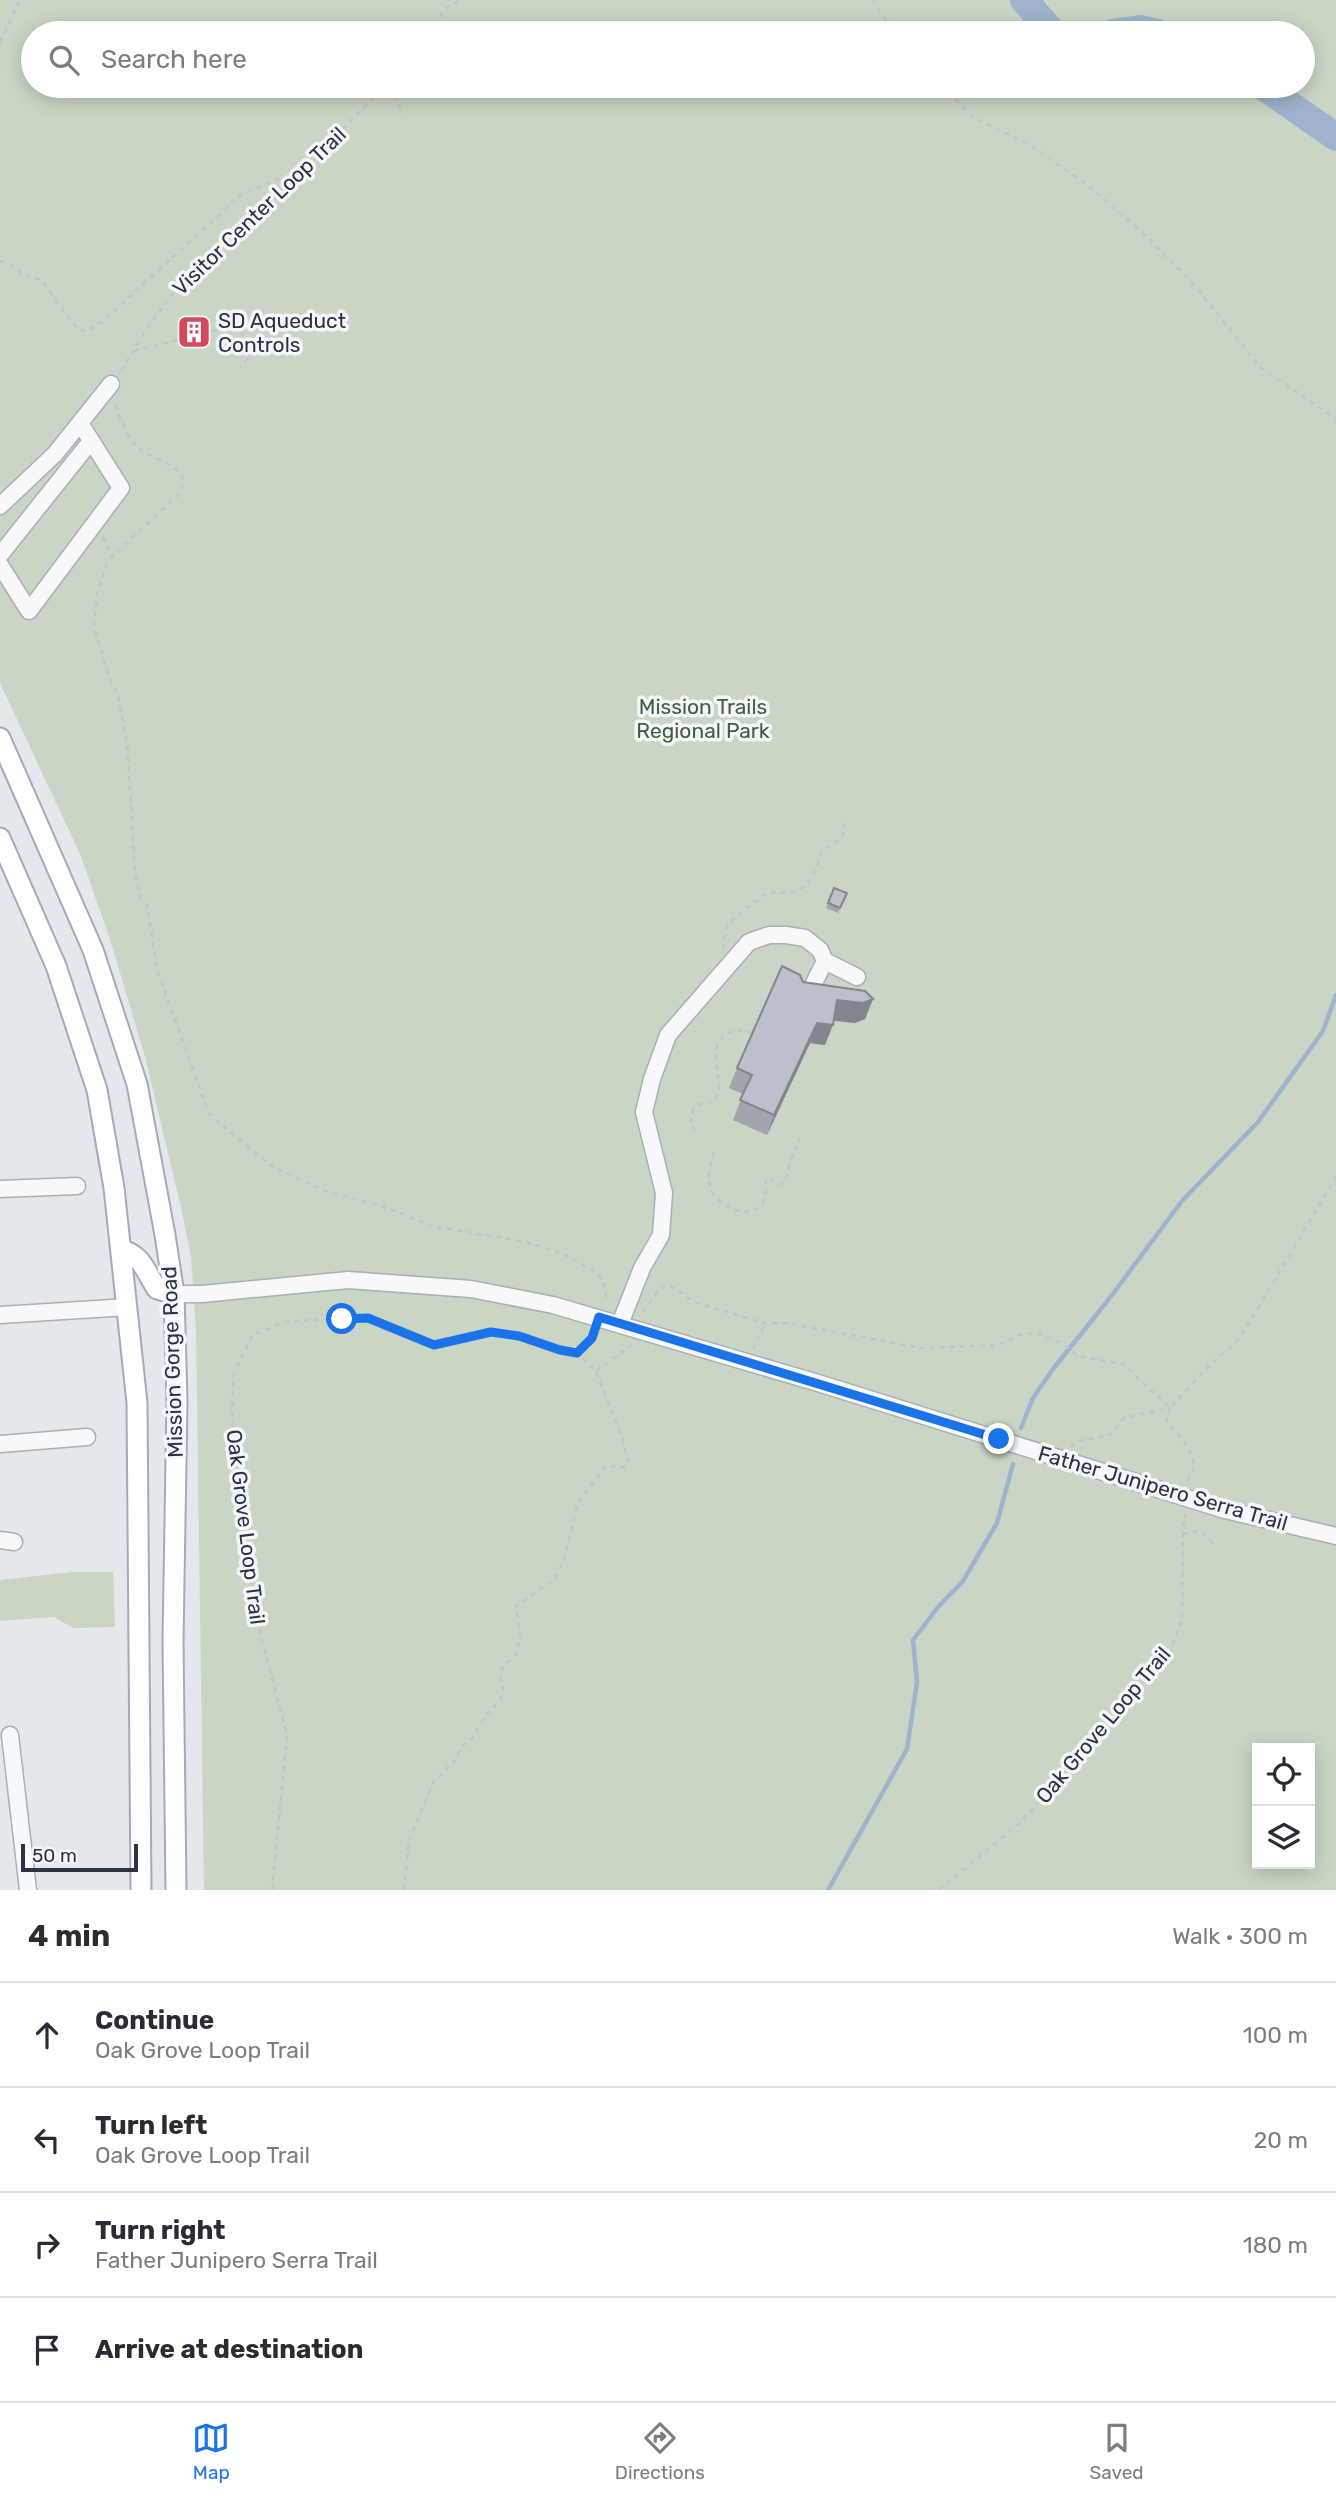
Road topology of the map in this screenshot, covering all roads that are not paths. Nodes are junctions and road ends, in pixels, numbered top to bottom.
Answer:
1 (111, 384) road end
2 (80, 424) junction
3 (91, 441) junction
4 (0, 506) edge
5 (0, 555) edge
6 (0, 565) edge
7 (0, 738) edge
8 (0, 838) edge
9 (825, 961) junction
10 (857, 977) dead end
11 (809, 993) edge
12 (78, 1186) dead end
13 (0, 1189) edge
14 (121, 1250) junction
15 (174, 1294) junction
16 (128, 1307) junction
17 (0, 1315) edge
18 (636, 1316) junction
19 (87, 1437) dead end
20 (0, 1444) edge
21 (1336, 1536) edge
22 (9, 1735) dead end
23 (28, 1890) edge
24 (141, 1890) edge
25 (176, 1890) edge

1 - 2 street
2 - 3 street
2 - 4 street
3 - 5 street
3 - 6 street
7 - 15 main road, Mission Gorge Road
8 - 14 main road, Mission Gorge Road
9 - 10 street
9 - 11 street
9 - 18 street
12 - 13 street
14 - 15 main road
14 - 16 main road, Mission Gorge Road
15 - 18 street, Father Junipero Serra Trail
15 - 25 main road, Mission Gorge Road
16 - 17 street
16 - 24 main road, Mission Gorge Road
18 - 21 street, Father Junipero Serra Trail
19 - 20 street
22 - 23 street

